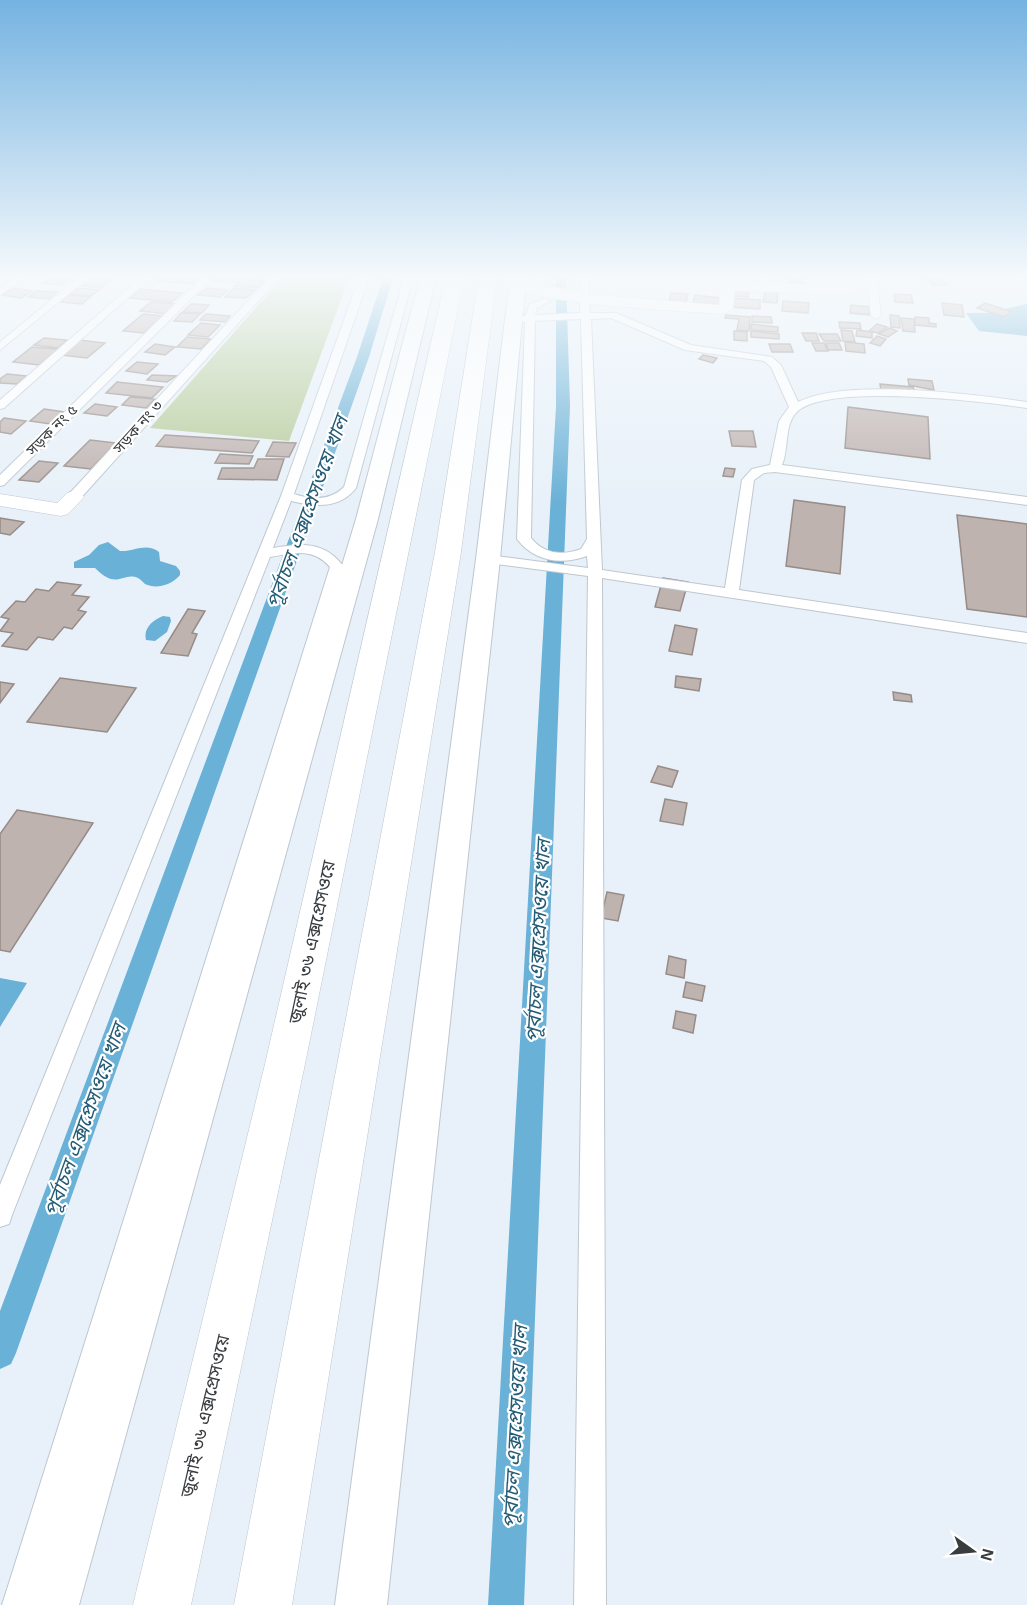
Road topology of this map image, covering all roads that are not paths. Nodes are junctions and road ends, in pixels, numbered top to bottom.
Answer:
1 (60, 353) edge
2 (132, 353) edge
3 (205, 353) edge
4 (338, 353) edge
5 (401, 353) edge
6 (410, 353) edge
7 (431, 353) edge
8 (495, 353) edge
9 (505, 353) edge
10 (514, 353) edge
11 (529, 353) edge
12 (583, 353) edge
13 (728, 353) edge
14 (1027, 405) edge
15 (0, 406) edge
16 (795, 407) junction
17 (505, 416) junction
18 (775, 468) junction
19 (0, 484) edge
20 (287, 496) junction
21 (0, 501) edge
22 (1027, 501) edge
23 (68, 503) junction
24 (594, 539) junction
25 (264, 554) junction
26 (488, 560) junction
27 (572, 564) junction
28 (595, 573) junction
29 (731, 593) junction
30 (1027, 638) edge
31 (0, 1215) edge
32 (18, 1605) edge
33 (53, 1605) edge
34 (162, 1605) edge
35 (262, 1605) edge
36 (361, 1605) edge
37 (590, 1605) edge

1 - 15 street
2 - 19 street, সড়ক নং ৫
3 - 23 street, সড়ক নং ৩
4 - 20 street
5 - 20 street
6 - 33 main road
7 - 34 highway, জুলাই ৩৬ এক্সপ্রেসওয়ে
8 - 17 main road
9 - 35 highway
10 - 17 main road
11 - 27 street
12 - 24 street
13 - 16 street
14 - 16 street
16 - 18 street
17 - 26 main road
18 - 22 street
18 - 29 street
19 - 23 street
20 - 25 street
21 - 23 street
24 - 27 street
24 - 28 street
25 - 31 street
25 - 32 street
26 - 27 street
26 - 36 main road
27 - 28 street
28 - 29 street
28 - 37 street
29 - 30 street

